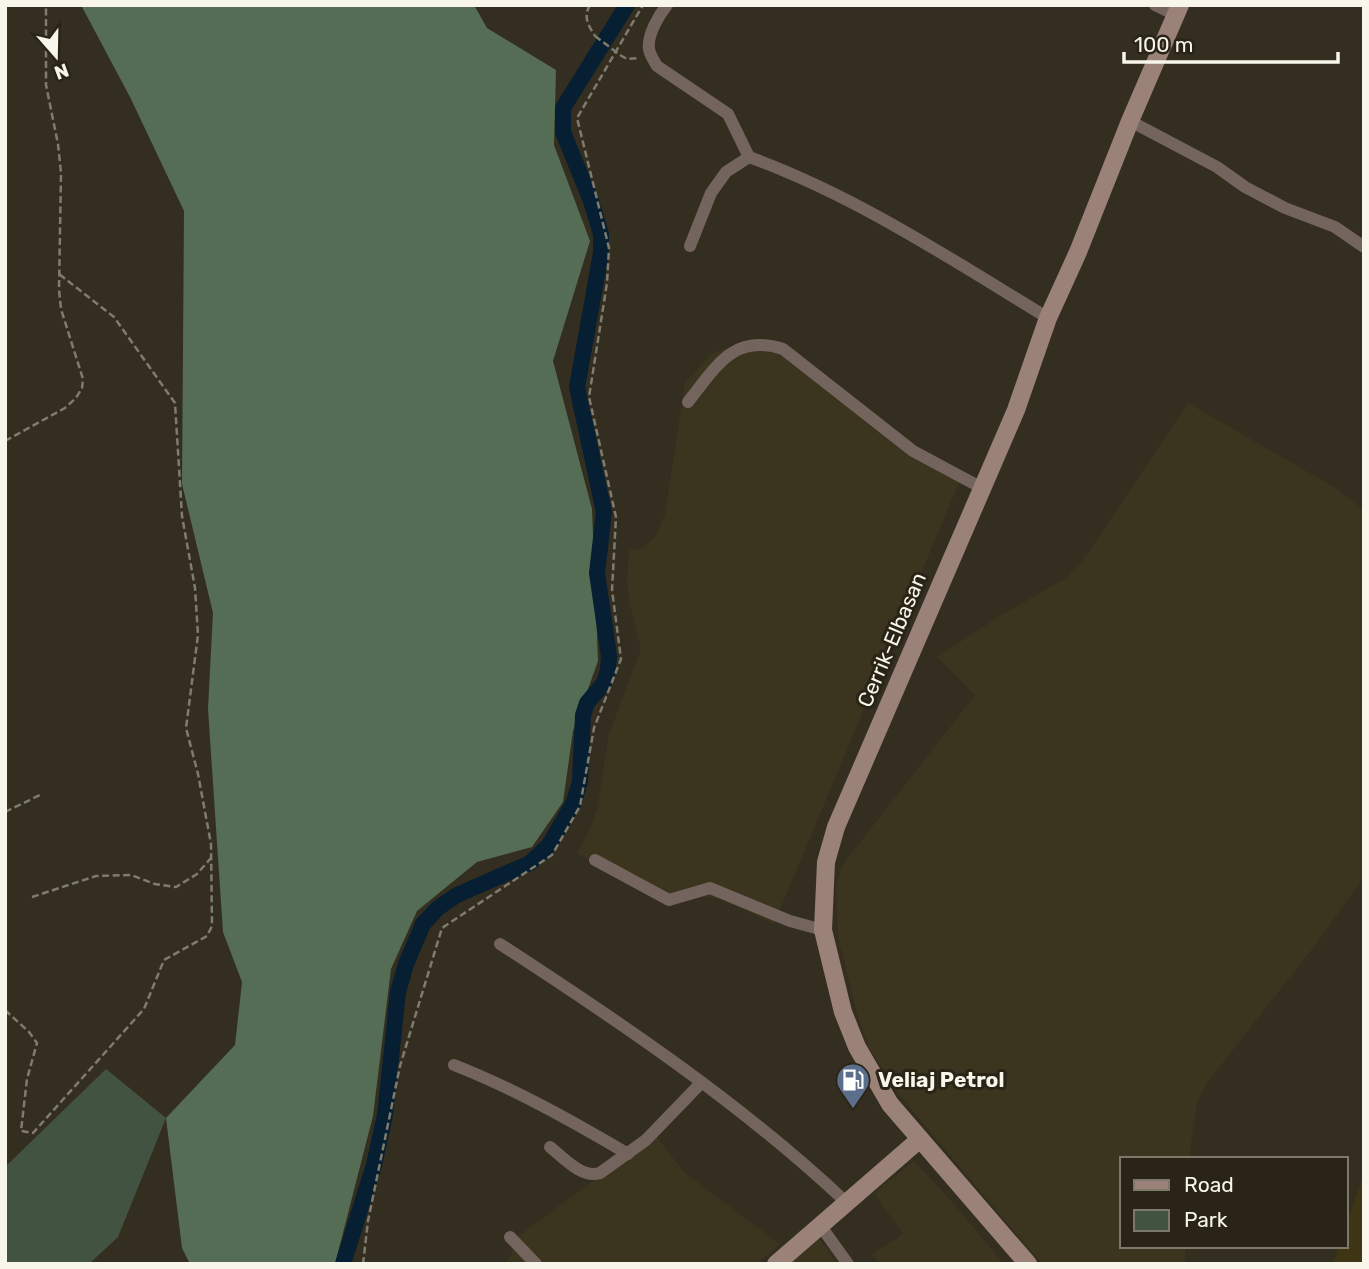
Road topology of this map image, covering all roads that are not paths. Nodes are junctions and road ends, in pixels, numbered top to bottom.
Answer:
1 (667, 5) edge
2 (1155, 5) edge
3 (1178, 10) edge
4 (1130, 121) junction
5 (749, 157) junction
6 (690, 246) dead end
7 (1364, 247) edge
8 (1048, 318) junction
9 (688, 402) dead end
10 (982, 488) junction
11 (595, 860) dead end
12 (823, 930) junction
13 (500, 944) dead end
14 (454, 1065) dead end
15 (701, 1083) junction
16 (920, 1139) junction
17 (550, 1147) dead end
18 (628, 1154) junction
19 (847, 1203) junction
20 (820, 1225) junction
21 (510, 1237) dead end
22 (536, 1264) edge
23 (776, 1264) edge
24 (848, 1264) edge
25 (1028, 1264) edge

1 - 5 street
2 - 3 street
3 - 4 main road, Cerrik-Elbasan
4 - 7 street
4 - 8 main road, Cerrik-Elbasan
5 - 6 street
5 - 8 street
8 - 10 main road, Cerrik-Elbasan
9 - 10 street
10 - 12 main road, Cerrik-Elbasan
11 - 12 street
12 - 16 main road, Cerrik-Elbasan
13 - 15 street
14 - 18 street
15 - 18 street
15 - 19 street
16 - 19 main road
16 - 25 main road, Cerrik-Elbasan
17 - 18 street
19 - 20 main road
20 - 23 main road
20 - 24 street
21 - 22 street

